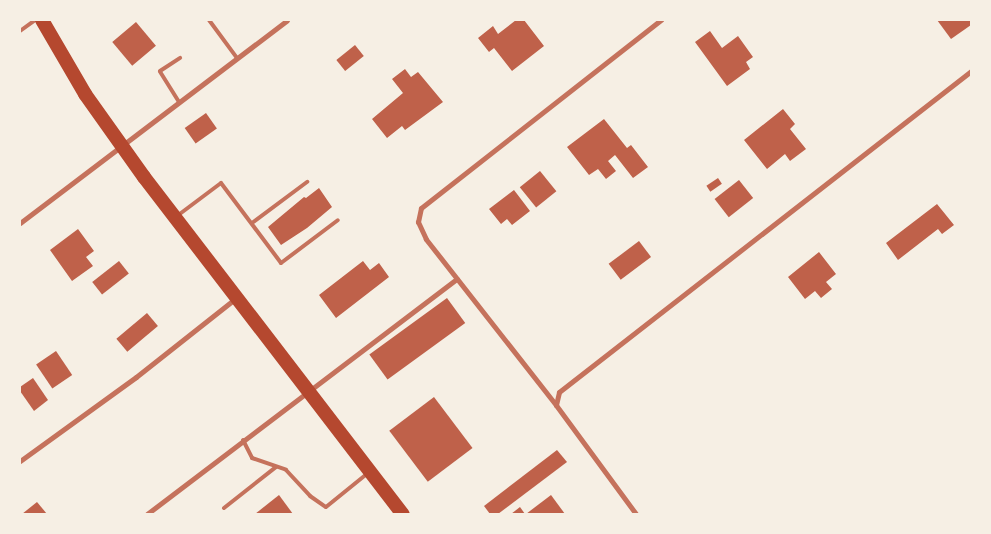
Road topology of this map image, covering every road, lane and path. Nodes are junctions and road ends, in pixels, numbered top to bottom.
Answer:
1 (35, 20) edge
2 (42, 20) edge
3 (208, 20) edge
4 (287, 20) edge
5 (661, 20) edge
6 (20, 31) edge
7 (180, 58) dead end
8 (238, 58) junction
9 (971, 71) edge
10 (180, 102) junction
11 (122, 146) junction
12 (307, 182) dead end
13 (175, 217) junction
14 (338, 220) dead end
15 (20, 223) edge
16 (252, 223) junction
17 (458, 279) junction
18 (236, 298) junction
19 (308, 391) junction
20 (556, 405) junction
21 (243, 440) junction
22 (20, 461) edge
23 (276, 467) junction
24 (370, 471) junction
25 (224, 508) dead end
26 (147, 514) edge
27 (403, 514) edge
28 (636, 514) edge

1 - 6 lane
2 - 11 highway
3 - 8 lane
4 - 8 street
5 - 17 street
7 - 10 lane
8 - 10 street
9 - 20 street
10 - 11 street
11 - 13 highway
11 - 15 street
12 - 16 lane
13 - 16 lane
13 - 18 highway
14 - 16 lane
17 - 19 street
17 - 20 street
18 - 19 highway
18 - 22 street
19 - 21 street
19 - 24 highway
20 - 28 street
21 - 23 lane
21 - 26 street
23 - 24 lane
23 - 25 lane
24 - 27 highway

